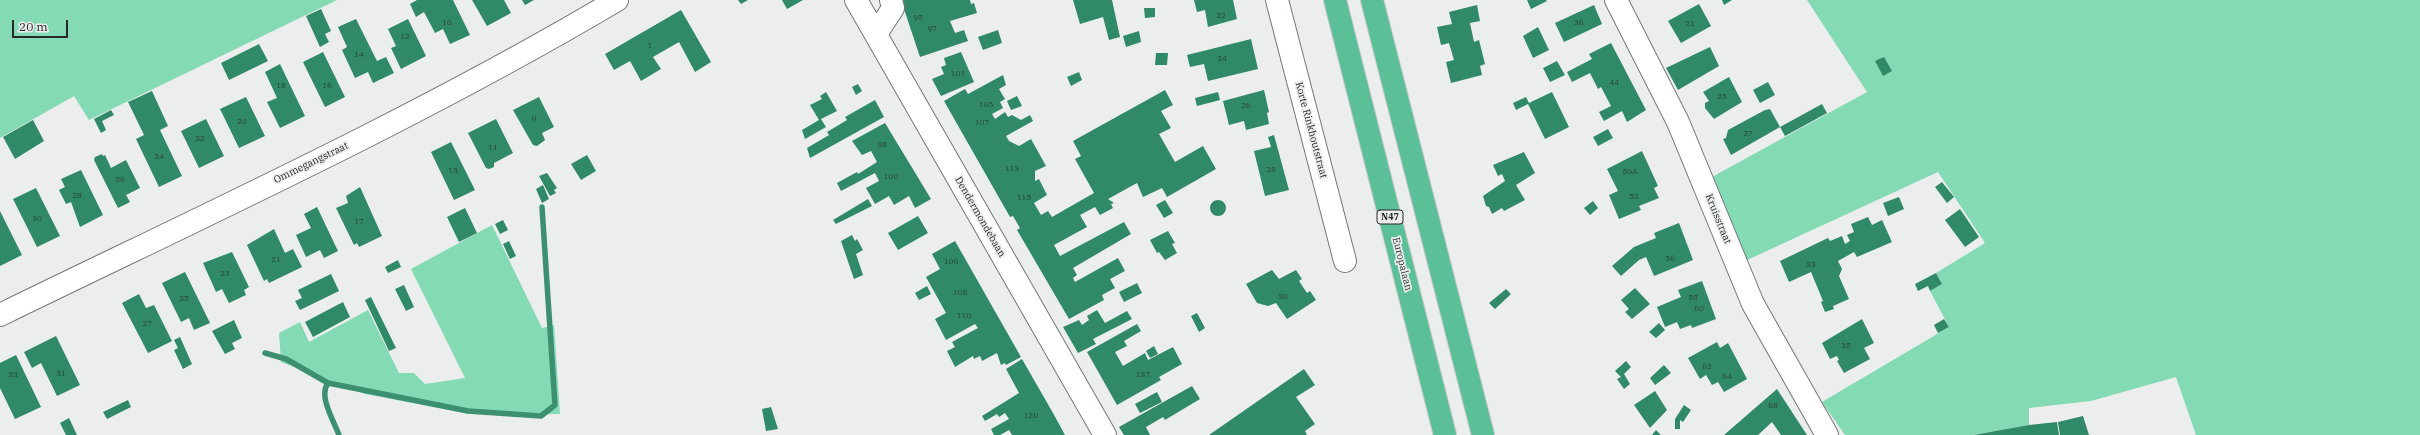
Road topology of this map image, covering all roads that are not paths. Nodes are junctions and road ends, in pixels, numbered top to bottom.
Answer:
1 (617, 0) edge
2 (856, 0) edge
3 (891, 0) edge
4 (1278, 0) edge
5 (1335, 0) edge
6 (1372, 0) edge
7 (1616, 0) edge
8 (876, 34) junction
9 (1345, 260) dead end
10 (0, 315) edge
11 (1105, 435) edge
12 (1445, 435) edge
13 (1483, 435) edge
14 (1827, 435) edge

1 - 10 street, Ommegangstraat
2 - 8 street, Dendermondebaan
3 - 8 street
4 - 9 street, Korte Rinkhoutstraat
5 - 12 highway, Europalaan / N47
6 - 13 highway
7 - 14 street, Kruisstraat
8 - 11 street, Dendermondebaan

